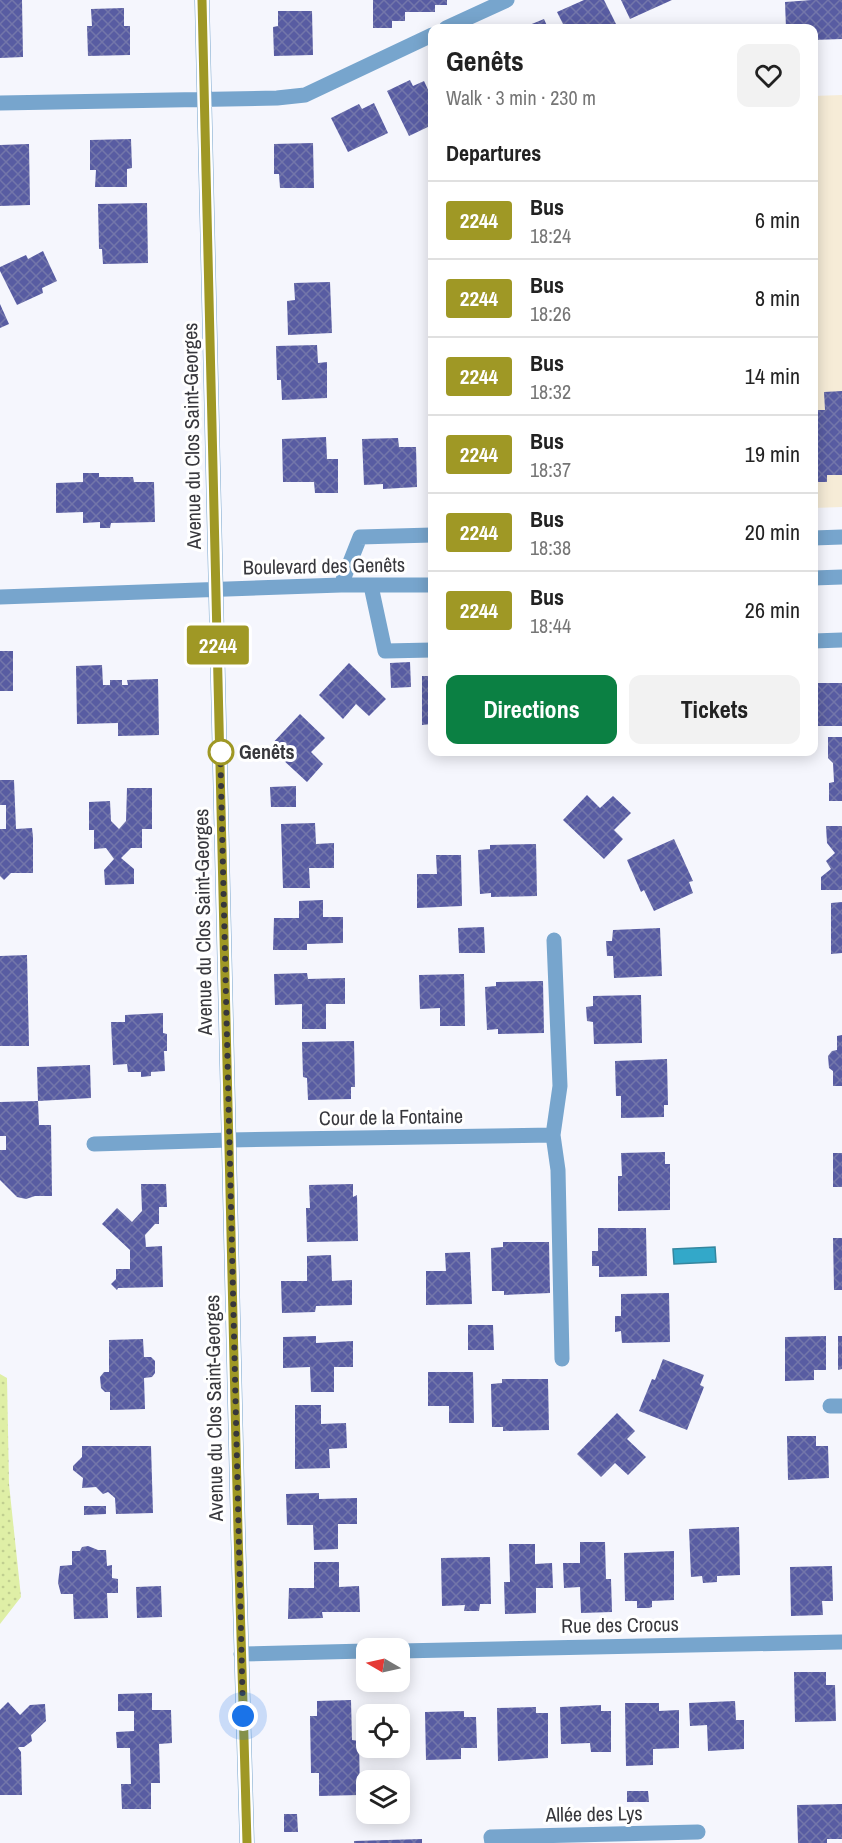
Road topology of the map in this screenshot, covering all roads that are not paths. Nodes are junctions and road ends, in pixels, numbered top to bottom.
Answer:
1 (202, 0) edge
2 (507, 0) edge
3 (455, 24) edge
4 (428, 37) edge
5 (205, 99) junction
6 (0, 103) edge
7 (428, 535) edge
8 (842, 537) edge
9 (818, 538) edge
10 (842, 576) edge
11 (818, 578) edge
12 (341, 585) junction
13 (428, 585) edge
14 (371, 586) junction
15 (217, 590) junction
16 (0, 597) edge
17 (842, 640) edge
18 (818, 641) edge
19 (428, 650) edge
20 (554, 940) dead end
21 (553, 1135) junction
22 (229, 1140) junction
23 (94, 1144) dead end
24 (562, 1359) dead end
25 (842, 1641) edge
26 (410, 1651) edge
27 (356, 1652) edge
28 (241, 1654) junction
29 (698, 1832) dead end
30 (491, 1840) edge
31 (248, 1843) edge

1 - 5 street, Avenue du Clos Saint-Georges
2 - 3 street
4 - 5 street
5 - 6 street
5 - 15 street, Avenue du Clos Saint-Georges
7 - 12 street
8 - 9 street
10 - 11 street
12 - 14 street, Boulevard des Genêts
12 - 15 street, Boulevard des Genêts
13 - 14 street, Boulevard des Genêts
14 - 19 street
15 - 16 street, Boulevard des Genêts
15 - 22 street, Avenue du Clos Saint-Georges
17 - 18 street
20 - 21 street
21 - 22 street, Cour de la Fontaine
21 - 24 street
22 - 23 street, Cour de la Fontaine
22 - 28 street, Avenue du Clos Saint-Georges
25 - 26 street, Rue des Crocus
27 - 28 street
28 - 31 street, Avenue du Clos Saint-Georges
29 - 30 street, Allée des Lys

